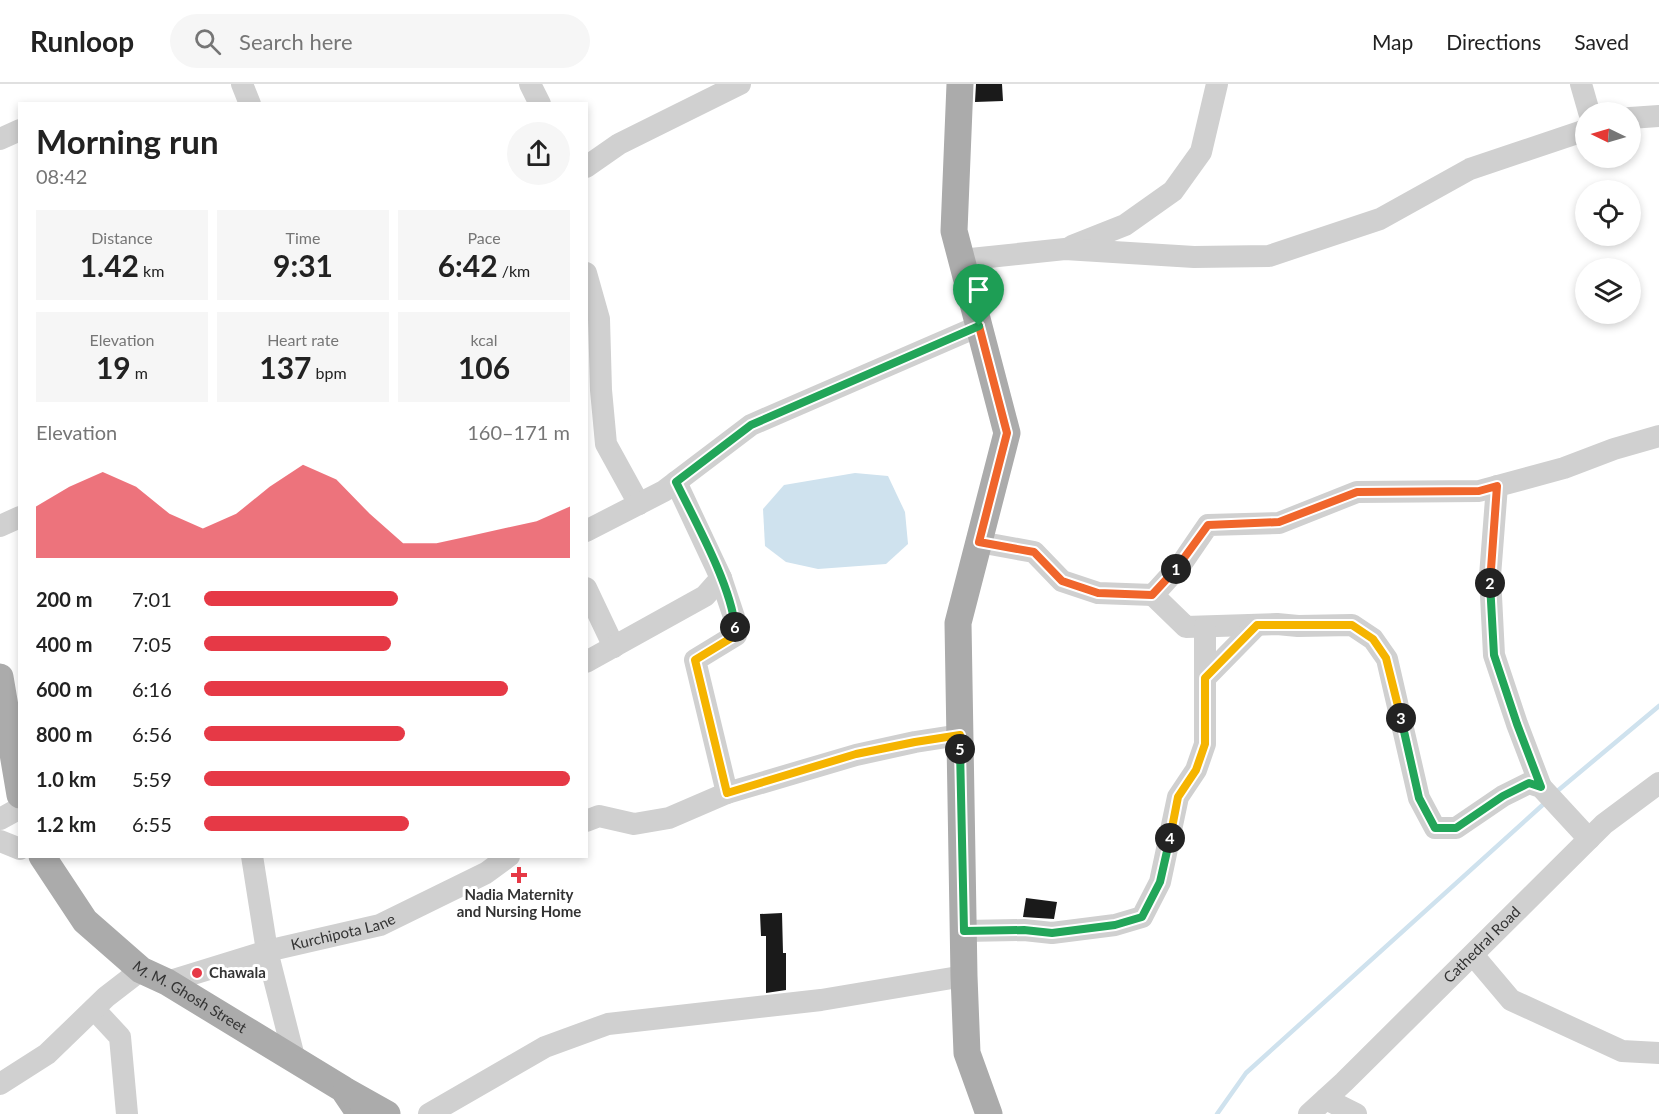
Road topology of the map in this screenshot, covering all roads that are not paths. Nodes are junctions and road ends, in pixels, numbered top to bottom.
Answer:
1 (242, 84) edge
2 (530, 84) edge
3 (740, 84) edge
4 (960, 84) edge
5 (1217, 84) edge
6 (1581, 84) edge
7 (249, 102) edge
8 (539, 102) edge
9 (1586, 102) edge
10 (1659, 116) edge
11 (1641, 117) edge
12 (18, 131) edge
13 (1575, 134) edge
14 (0, 139) edge
15 (588, 166) edge
16 (1065, 249) junction
17 (961, 260) junction
18 (588, 280) edge
19 (979, 326) junction
20 (1659, 436) edge
21 (676, 482) junction
22 (1497, 486) junction
23 (639, 504) junction
24 (18, 518) edge
25 (0, 526) edge
26 (588, 530) edge
27 (979, 542) junction
28 (721, 578) junction
29 (588, 592) edge
30 (1152, 595) junction
31 (1257, 625) junction
32 (1205, 627) junction
33 (614, 647) junction
34 (588, 661) edge
35 (0, 677) edge
36 (1205, 678) junction
37 (960, 735) junction
38 (1659, 783) edge
39 (18, 786) edge
40 (1541, 787) junction
41 (727, 793) junction
42 (18, 809) edge
43 (0, 819) edge
44 (588, 820) edge
45 (1589, 839) junction
46 (0, 841) edge
47 (18, 848) edge
48 (38, 858) edge
49 (252, 858) edge
50 (506, 858) edge
51 (964, 931) junction
52 (267, 951) junction
53 (1473, 955) junction
54 (141, 970) junction
55 (964, 976) junction
56 (167, 982) junction
57 (94, 1009) junction
58 (1659, 1053) edge
59 (295, 1060) junction
60 (0, 1084) edge
61 (343, 1089) junction
62 (1326, 1099) junction
63 (127, 1114) edge
64 (360, 1114) edge
65 (387, 1114) edge
66 (429, 1114) edge
67 (988, 1114) edge
68 (1309, 1114) edge
69 (1356, 1114) edge

1 - 7 street
2 - 8 street
3 - 15 street
4 - 17 main road
5 - 16 street
6 - 9 street
10 - 11 street
12 - 14 street
13 - 16 street
16 - 17 street
17 - 19 main road
18 - 23 street
19 - 21 street
19 - 27 main road
20 - 22 street
21 - 23 street
21 - 28 street
22 - 30 street
22 - 40 street
23 - 26 street
24 - 25 street
27 - 30 street
27 - 37 main road
28 - 33 street
28 - 41 street
29 - 33 street
30 - 32 street
31 - 32 street
31 - 36 street
31 - 40 street
32 - 36 street
33 - 34 street
35 - 39 main road
36 - 51 street
37 - 41 street
37 - 51 main road
38 - 45 street, Cathedral Road
40 - 45 street
41 - 44 street
42 - 43 street
45 - 53 street, Cathedral Road
46 - 47 street
48 - 54 main road, M. M. Ghosh Street
49 - 52 street
50 - 52 street, Kurchipota Lane
51 - 55 main road
52 - 56 street, Kurchipota Lane
52 - 59 street
53 - 58 street
53 - 62 street, Cathedral Road
54 - 56 main road, M. M. Ghosh Street
54 - 57 street
55 - 66 street
55 - 67 main road
56 - 59 main road, M. M. Ghosh Street
57 - 60 street
57 - 63 street
59 - 61 main road, M. M. Ghosh Street
61 - 64 main road, M. M. Ghosh Street
61 - 65 main road
62 - 68 street, Cathedral Road
62 - 69 street

